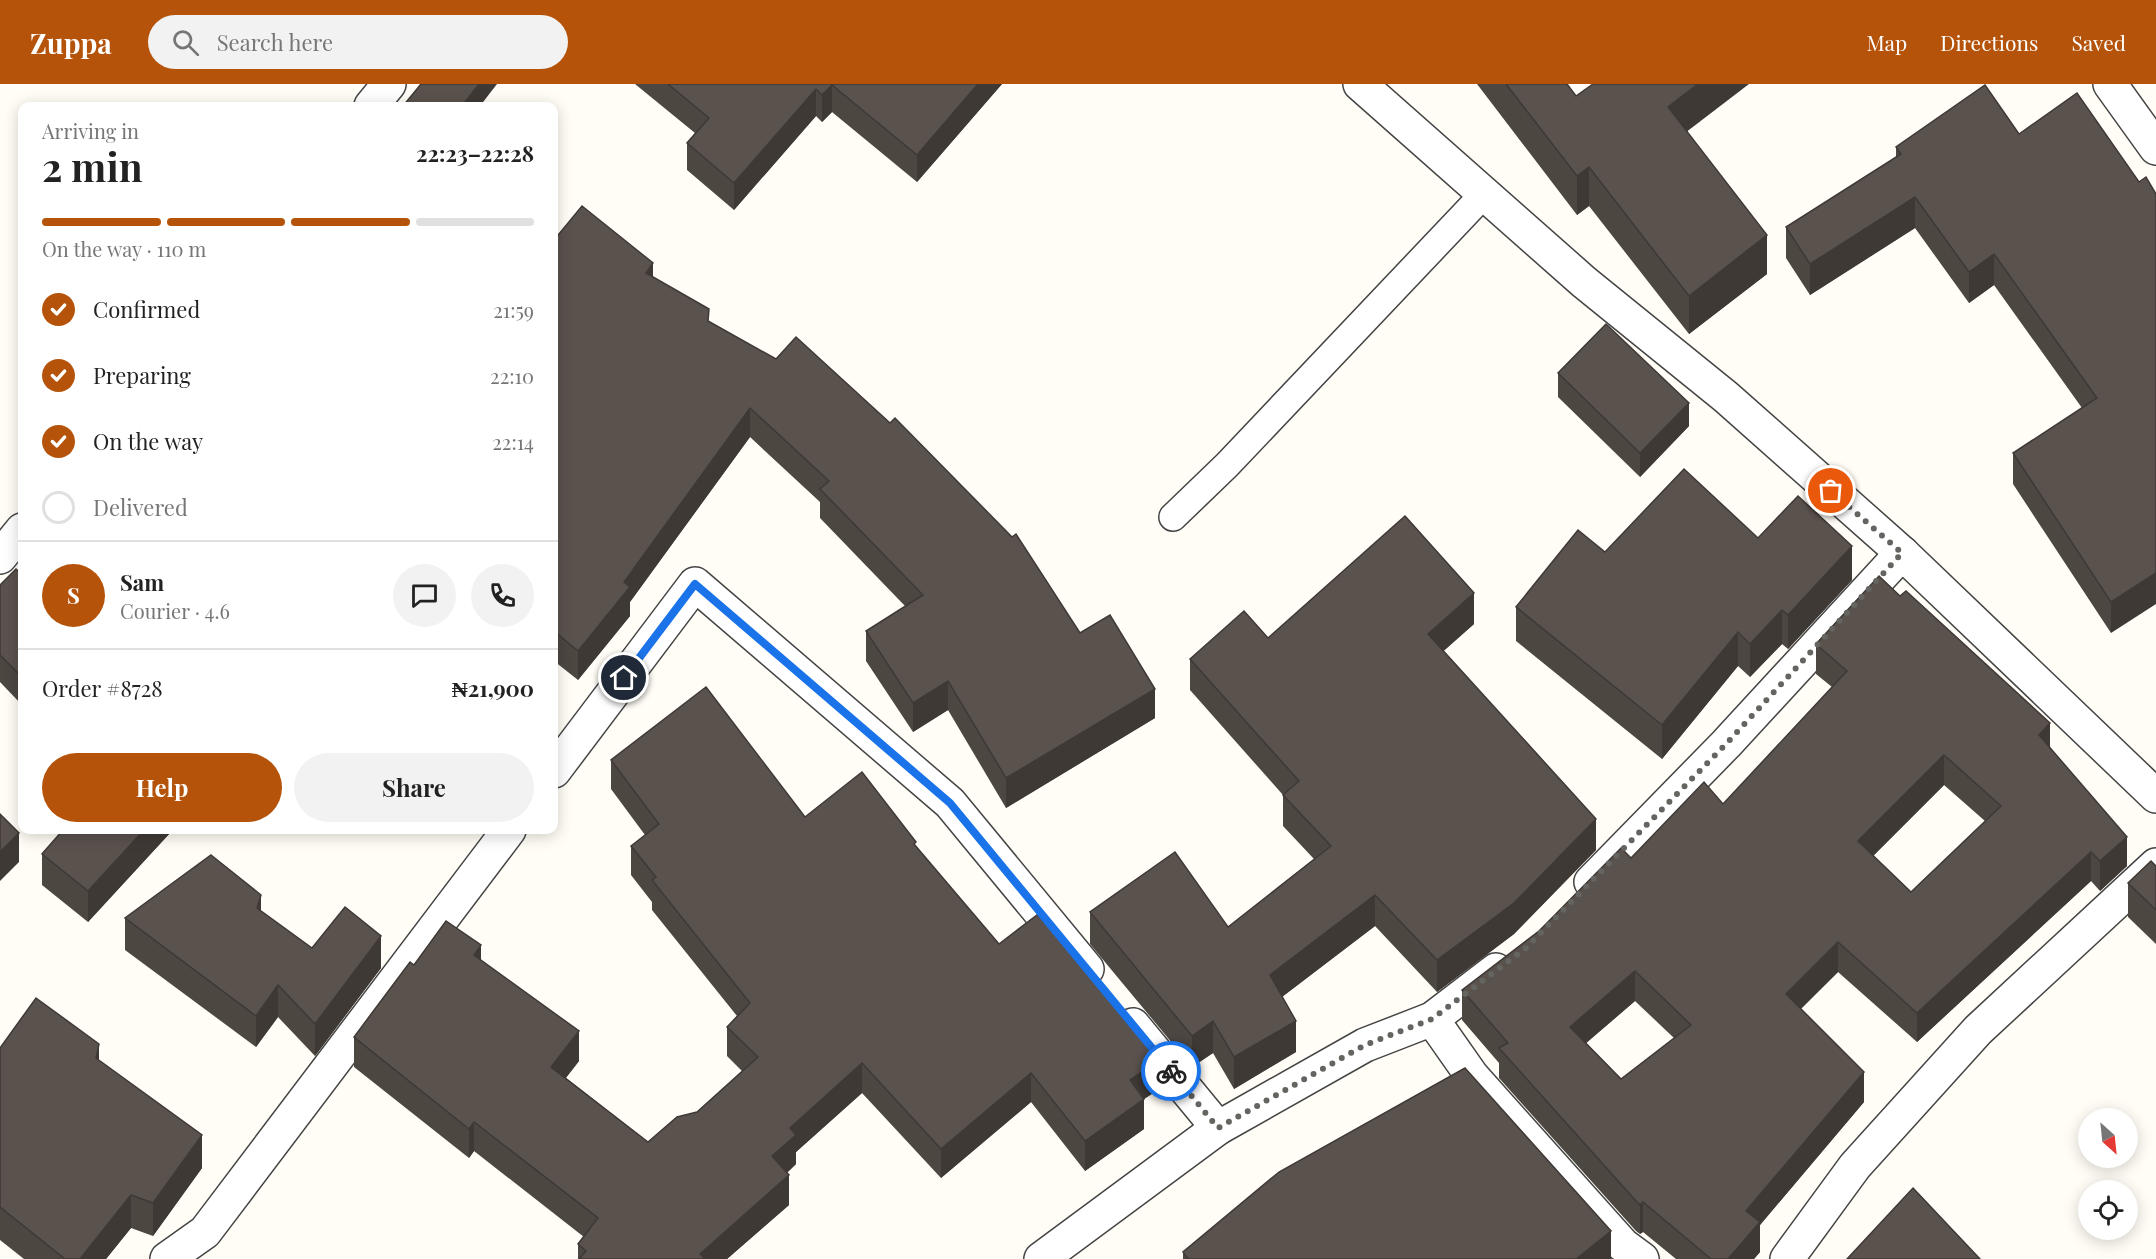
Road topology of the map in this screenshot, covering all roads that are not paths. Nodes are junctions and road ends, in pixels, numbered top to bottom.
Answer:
1 (390, 84) edge
2 (1360, 84) edge
3 (2110, 84) edge
4 (374, 102) edge
5 (2156, 148) edge
6 (1484, 194) junction
7 (1173, 517) dead end
8 (18, 535) edge
9 (1902, 553) junction
10 (0, 557) edge
11 (558, 766) edge
12 (2156, 796) edge
13 (506, 834) edge
14 (2156, 865) edge
15 (1568, 905) edge
16 (1517, 955) edge
17 (1432, 1019) junction
18 (1218, 1128) junction
19 (167, 1259) edge
20 (1041, 1259) edge
21 (1642, 1259) edge
22 (1787, 1259) edge

1 - 4 street
2 - 6 street
3 - 5 street
6 - 7 lane
6 - 9 street
8 - 10 street
9 - 12 street
9 - 15 street
11 - 18 street
13 - 19 street
14 - 22 street
16 - 17 street
17 - 18 street
17 - 21 street
18 - 20 street

